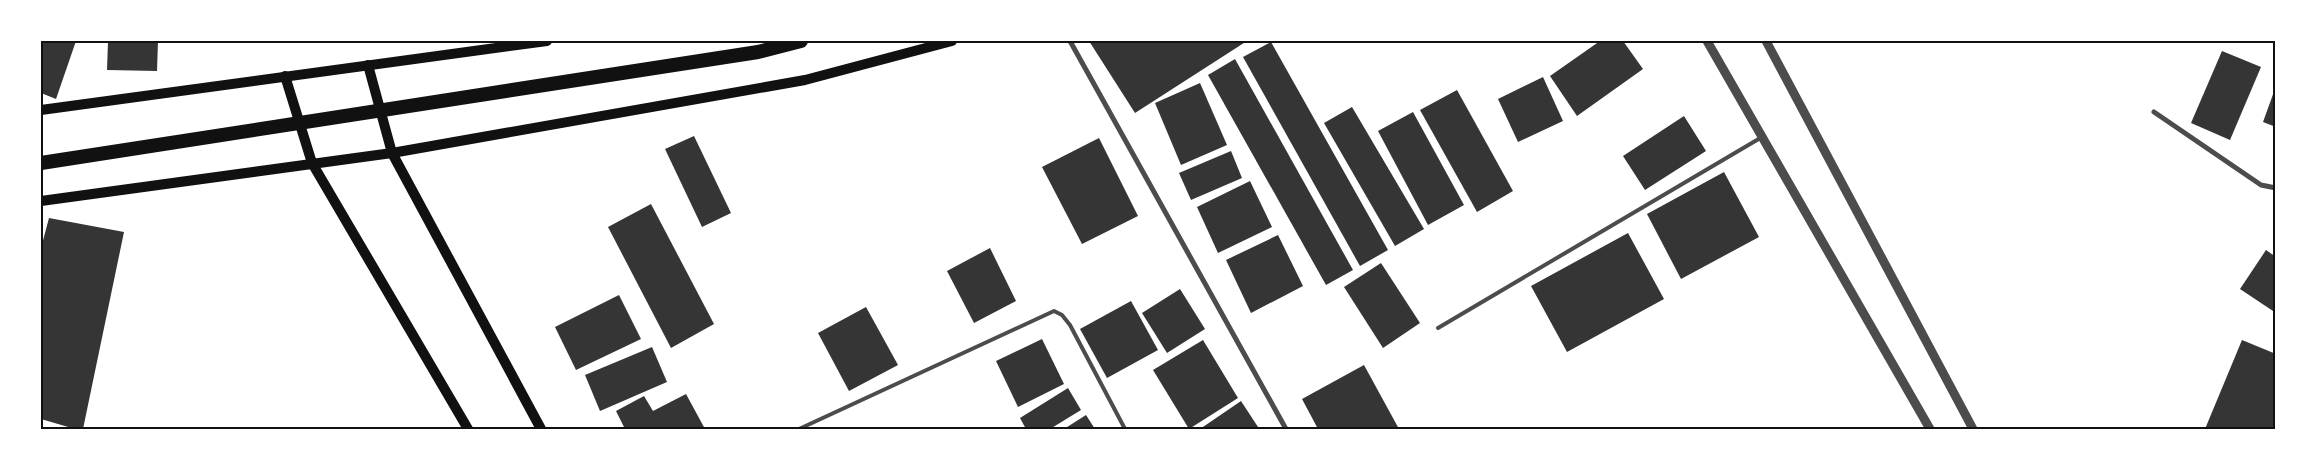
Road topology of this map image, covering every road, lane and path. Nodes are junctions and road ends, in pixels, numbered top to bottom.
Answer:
1 (547, 41) edge
2 (801, 41) edge
3 (952, 41) edge
4 (1070, 41) edge
5 (1707, 41) edge
6 (1766, 41) edge
7 (368, 65) junction
8 (285, 76) junction
9 (41, 110) edge
10 (2154, 112) dead end
11 (1762, 137) junction
12 (392, 153) junction
13 (41, 163) edge
14 (312, 163) junction
15 (2276, 188) edge
16 (41, 201) edge
17 (1438, 328) dead end
18 (468, 429) edge
19 (541, 429) edge
20 (799, 429) edge
21 (1125, 429) edge
22 (1286, 429) edge
23 (1930, 429) edge
24 (1973, 429) edge

1 - 7 main road
2 - 13 highway
3 - 12 main road
4 - 22 street
5 - 11 street
6 - 24 street
7 - 8 main road
7 - 12 main road
8 - 9 main road
8 - 14 main road
10 - 15 street
11 - 17 lane
11 - 23 street
12 - 14 main road
12 - 19 main road
14 - 16 main road
14 - 18 main road
20 - 21 lane

